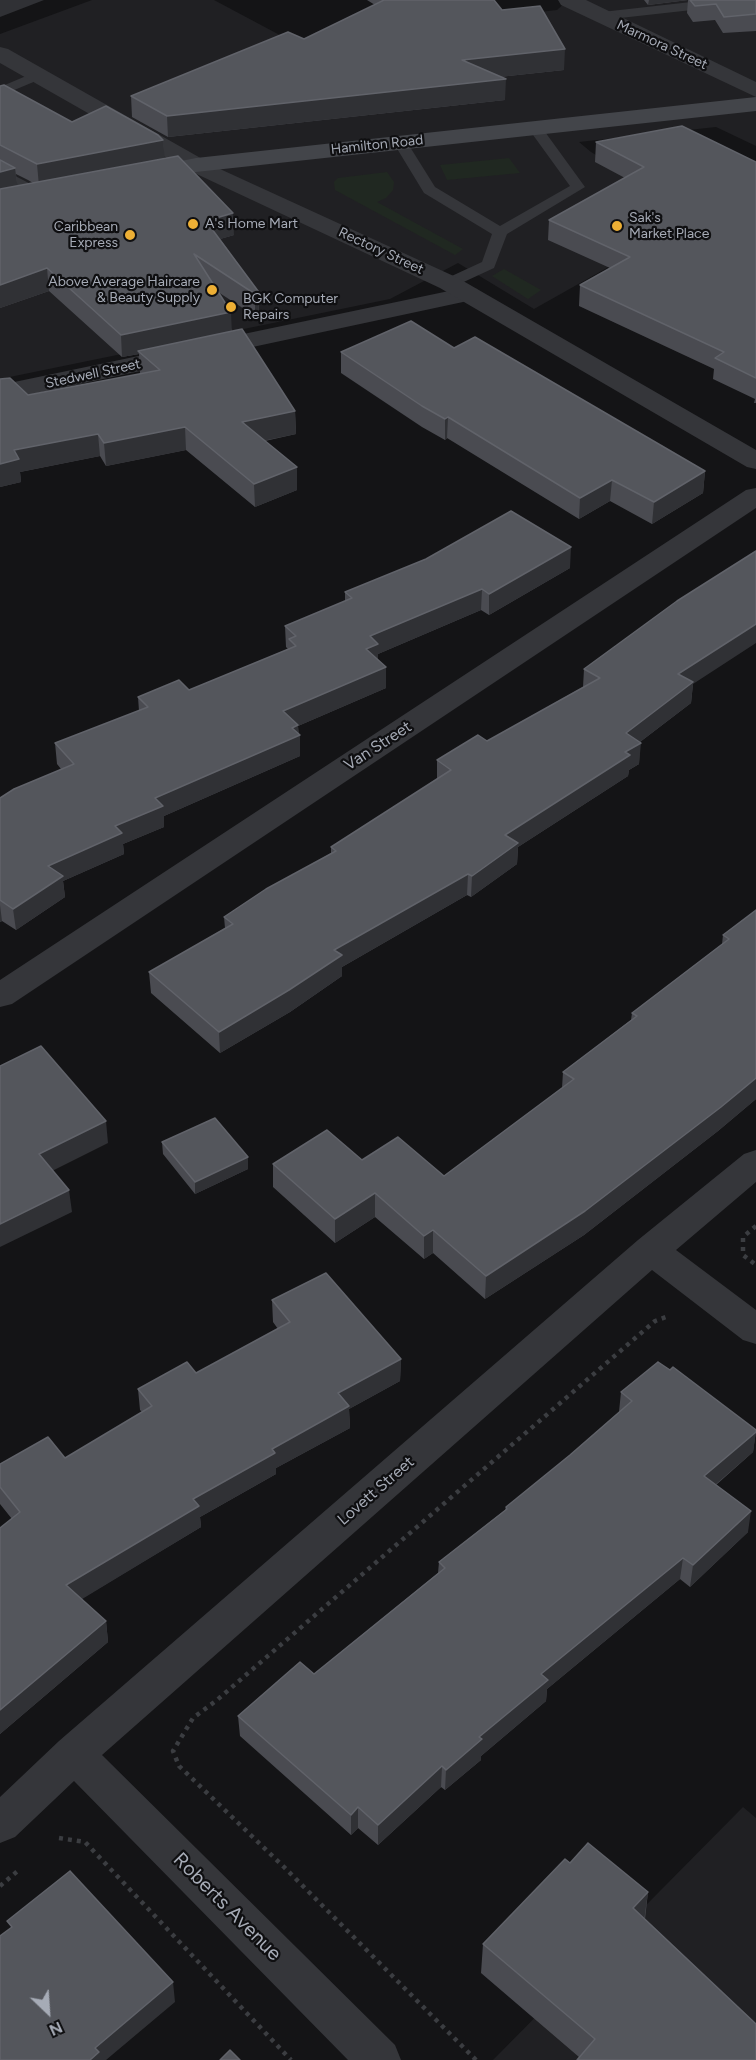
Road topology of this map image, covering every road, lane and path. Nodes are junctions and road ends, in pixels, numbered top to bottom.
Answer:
1 (569, 0) edge
2 (746, 0) edge
3 (602, 16) junction
4 (0, 54) edge
5 (38, 75) junction
6 (756, 90) edge
7 (0, 92) edge
8 (756, 104) edge
9 (535, 128) junction
10 (400, 142) junction
11 (196, 165) junction
12 (0, 172) edge
13 (119, 180) edge
14 (52, 193) joint
15 (10, 201) edge
16 (500, 232) junction
17 (459, 289) junction
18 (0, 393) edge
19 (756, 461) edge
20 (756, 496) edge
21 (0, 996) edge
22 (756, 1163) edge
23 (756, 1226) edge
24 (651, 1250) junction
25 (756, 1265) edge
26 (674, 1314) dead end
27 (756, 1330) edge
28 (74, 1754) junction
29 (0, 1824) edge
30 (54, 1842) dead end
31 (24, 1865) dead end
32 (0, 1886) edge
33 (291, 2060) edge
34 (379, 2060) edge
35 (476, 2060) edge

1 - 3 street, Marmora Street
2 - 3 lane
3 - 6 street, Marmora Street
4 - 5 street, Rectory Street
5 - 7 lane
5 - 11 street, Rectory Street
8 - 9 main road, Hamilton Road
9 - 10 main road, Hamilton Road
9 - 16 lane
10 - 11 main road, Hamilton Road
10 - 16 lane
11 - 13 main road, Hamilton Road
11 - 17 street, Rectory Street
12 - 14 lane
14 - 15 main road
16 - 17 lane
17 - 18 street, Stedwell Street
17 - 19 street, Rectory Street
20 - 21 street, Van Street
22 - 24 street, Lovett Street
23 - 25 path
24 - 27 street
24 - 28 street, Lovett Street
26 - 35 path
28 - 29 street, Lovett Street
28 - 34 street, Roberts Avenue
30 - 33 path
31 - 32 path

